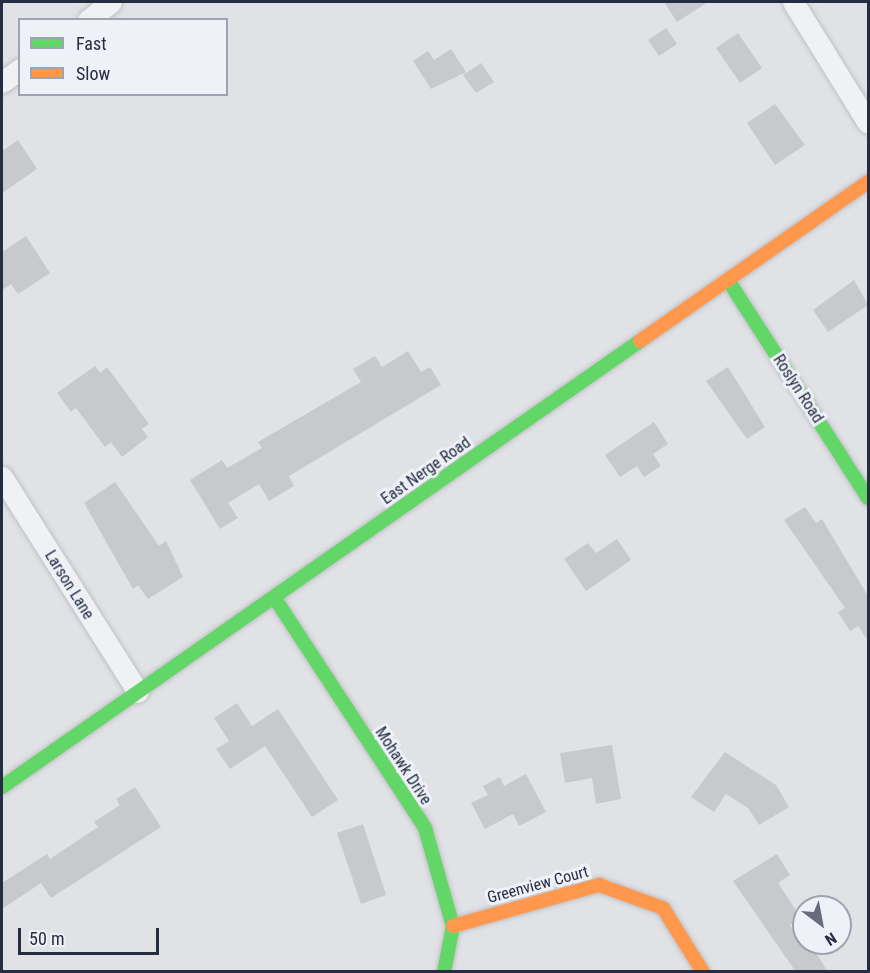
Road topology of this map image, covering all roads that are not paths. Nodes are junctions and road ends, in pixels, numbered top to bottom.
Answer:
1 (111, 2) edge
2 (792, 2) edge
3 (91, 18) edge
4 (18, 70) edge
5 (2, 82) edge
6 (868, 123) edge
7 (868, 182) edge
8 (728, 280) junction
9 (2, 477) edge
10 (868, 498) edge
11 (274, 597) junction
12 (138, 692) junction
13 (2, 787) edge
14 (453, 926) junction
15 (444, 972) edge
16 (703, 972) edge

1 - 3 street
2 - 6 street
4 - 5 street
7 - 8 main road, East Nerge Road
8 - 10 main road, Roslyn Road
8 - 11 main road, East Nerge Road
9 - 12 street, Larson Lane
11 - 12 main road, East Nerge Road
11 - 14 main road, Mohawk Drive
12 - 13 main road, East Nerge Road
14 - 15 main road, Mohawk Drive
14 - 16 main road, Greenview Court

